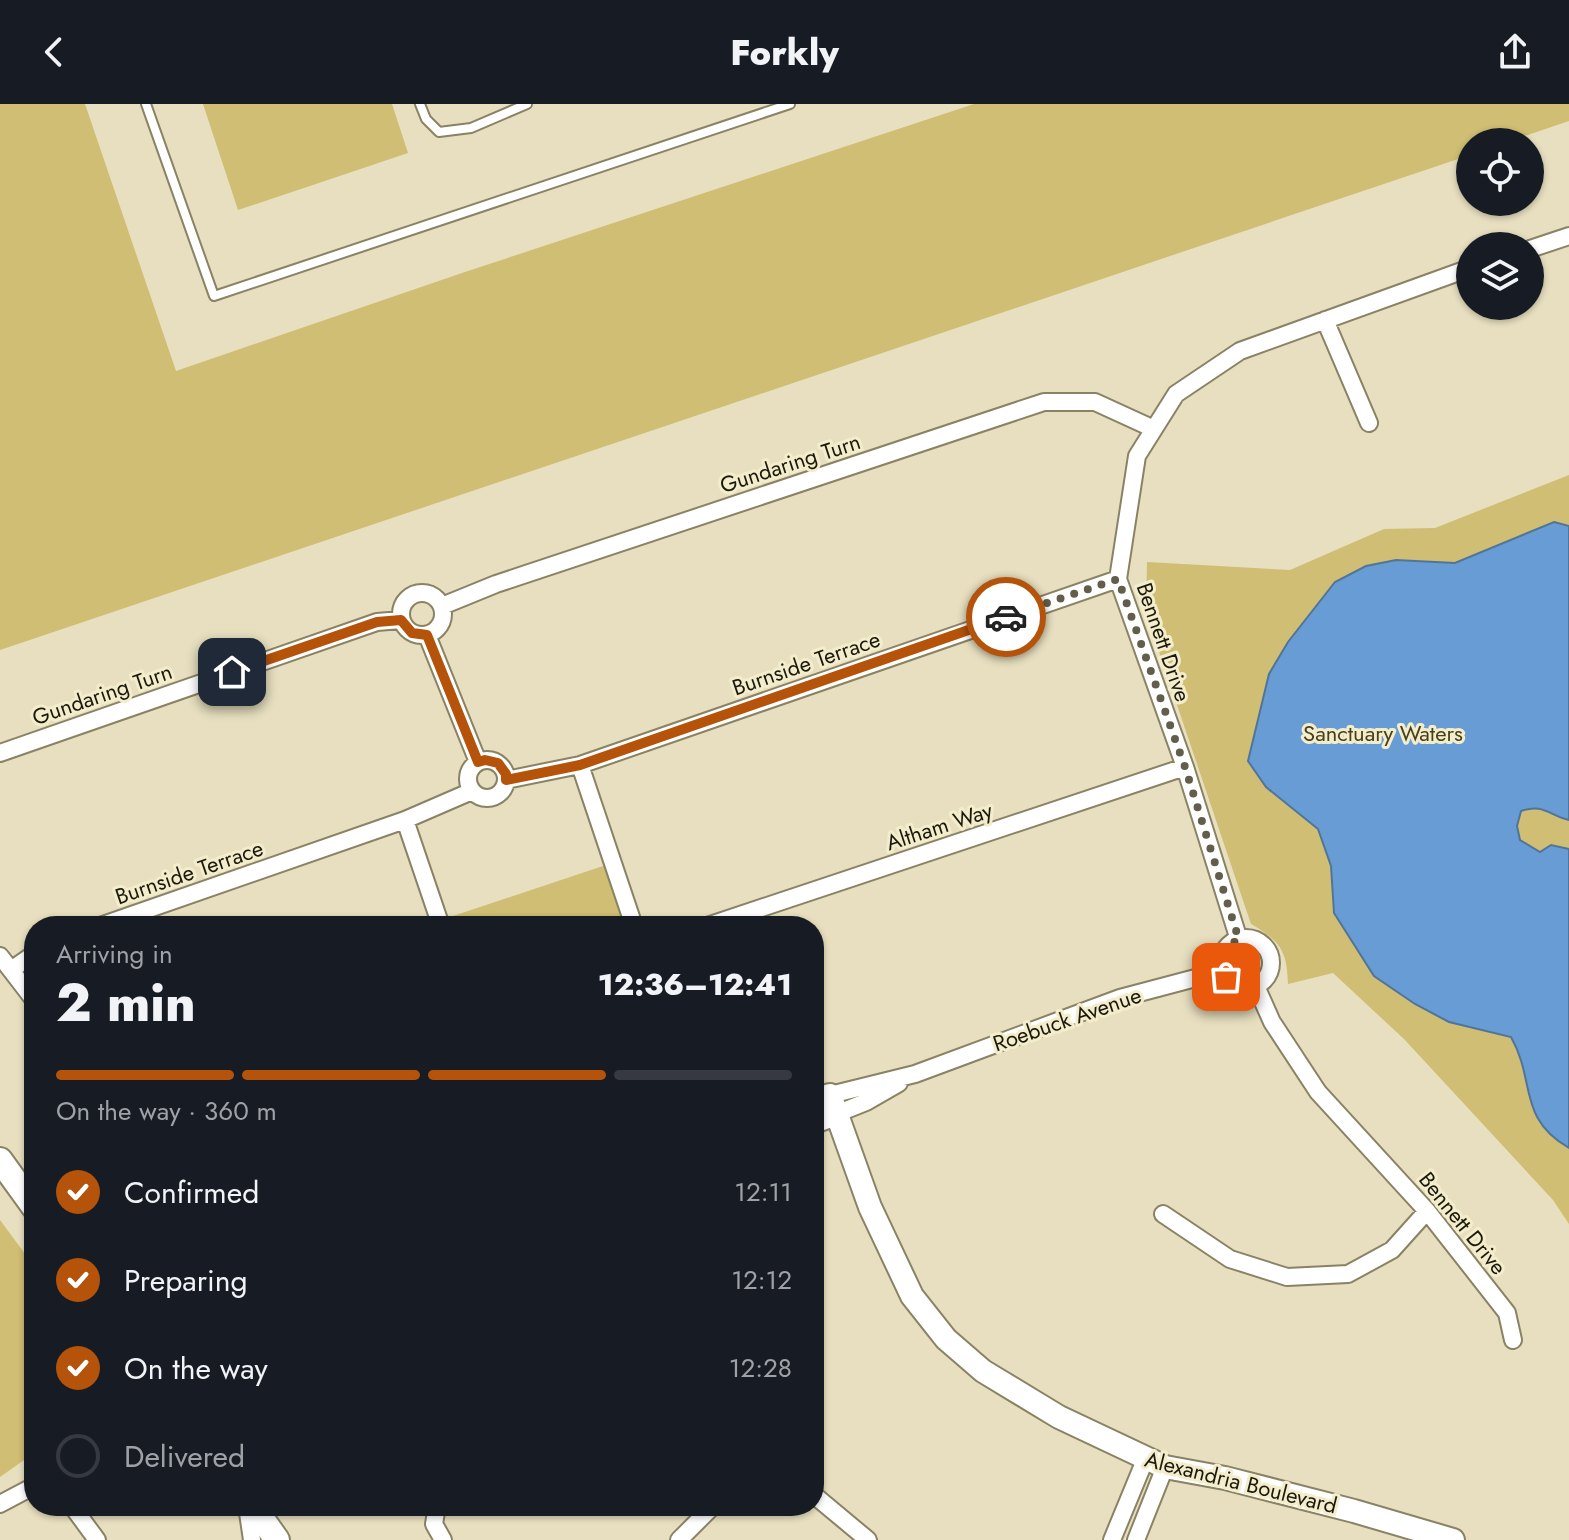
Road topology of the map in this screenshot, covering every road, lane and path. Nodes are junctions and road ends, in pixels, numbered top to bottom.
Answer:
1 (146, 104) edge
2 (420, 104) edge
3 (790, 104) edge
4 (519, 105) edge
5 (1569, 236) edge
6 (1544, 244) edge
7 (1456, 273) edge
8 (1325, 320) junction
9 (1369, 423) dead end
10 (1154, 429) junction
11 (1118, 579) junction
12 (442, 606) junction
13 (401, 620) junction
14 (427, 635) junction
15 (0, 753) edge
16 (478, 762) junction
17 (580, 765) junction
18 (1185, 767) junction
19 (506, 780) junction
20 (472, 791) junction
21 (405, 820) junction
22 (129, 916) edge
23 (438, 916) edge
24 (631, 916) edge
25 (737, 916) edge
26 (1239, 940) junction
27 (0, 956) edge
28 (24, 961) edge
29 (11, 970) junction
30 (1222, 971) junction
31 (1256, 986) junction
32 (24, 987) edge
33 (826, 1103) edge
34 (0, 1160) edge
35 (24, 1193) edge
36 (1427, 1211) junction
37 (1163, 1214) dead end
38 (1513, 1340) dead end
39 (1155, 1463) junction
40 (24, 1491) edge
41 (824, 1503) edge
42 (0, 1504) edge
43 (79, 1516) edge
44 (248, 1516) edge
45 (260, 1516) edge
46 (435, 1516) edge
47 (703, 1516) edge
48 (97, 1540) edge
49 (252, 1540) edge
50 (277, 1540) edge
51 (443, 1540) edge
52 (679, 1540) edge
53 (868, 1540) edge
54 (1112, 1540) edge
55 (1136, 1540) edge
56 (1453, 1540) edge

1 - 3 lane
2 - 4 lane
5 - 6 street
7 - 8 street, Bennett Drive
8 - 9 street
8 - 10 street, Bennett Drive
10 - 11 street, Bennett Drive
10 - 12 street, Gundaring Turn
11 - 17 street, Burnside Terrace
11 - 18 street, Bennett Drive
12 - 13 street
12 - 14 street
13 - 14 street
13 - 15 street, Gundaring Turn
14 - 16 street
16 - 19 street
16 - 20 street
17 - 19 street, Burnside Terrace
17 - 24 street
18 - 25 street, Altham Way
18 - 26 street, Bennett Drive
19 - 20 street, Burnside Terrace
20 - 21 street, Burnside Terrace
21 - 22 street, Burnside Terrace
21 - 23 street
26 - 30 street
26 - 31 street
27 - 29 street
28 - 29 street
29 - 32 street
30 - 31 street
30 - 33 street, Roebuck Avenue
31 - 36 street, Bennett Drive
33 - 39 street, Alexandria Boulevard
34 - 35 main road
36 - 37 street
36 - 38 street, Bennett Drive
39 - 54 street
39 - 55 street
39 - 56 street, Alexandria Boulevard
40 - 42 street
41 - 53 street
43 - 48 street
44 - 49 street
45 - 50 main road
46 - 51 street
47 - 52 street

